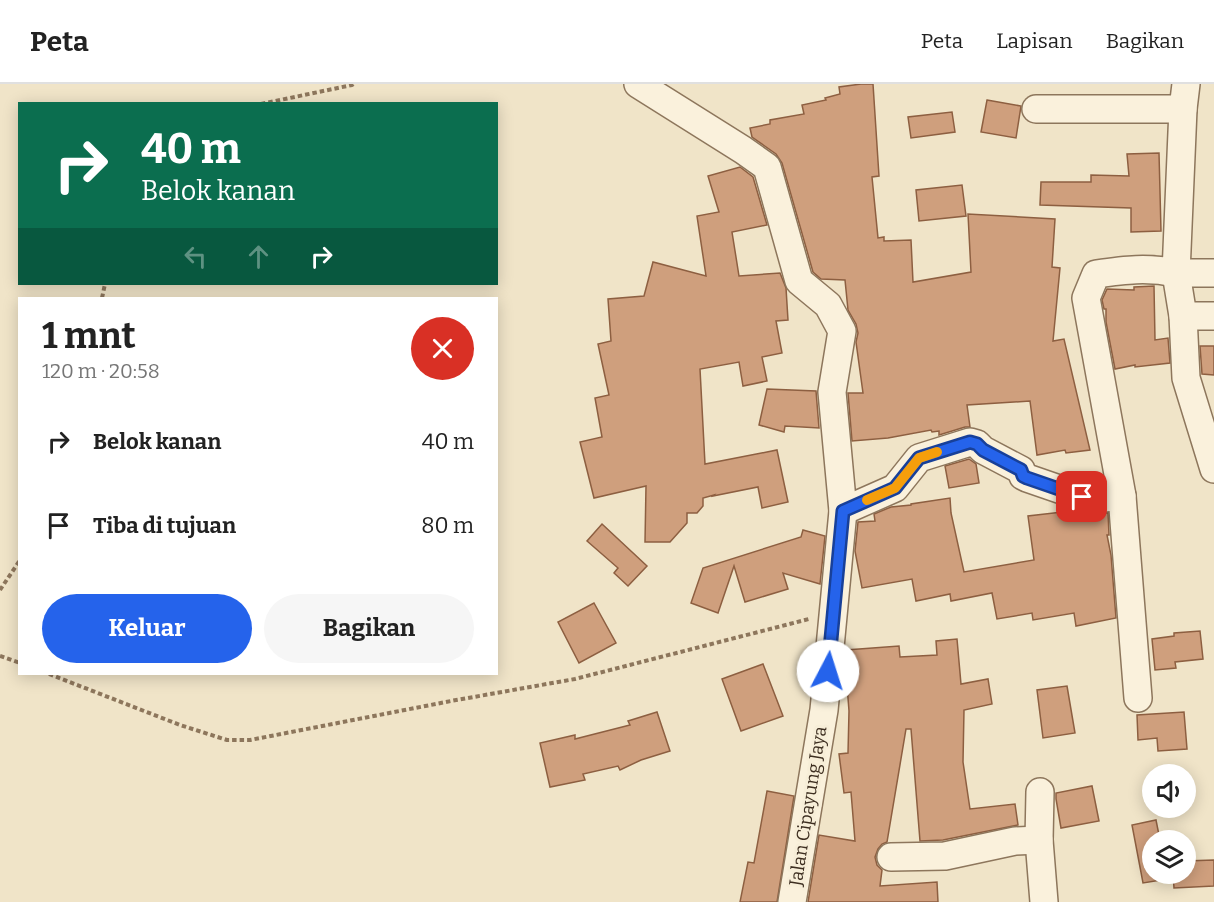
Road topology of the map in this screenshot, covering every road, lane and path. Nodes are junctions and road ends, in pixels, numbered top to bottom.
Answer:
1 (353, 84) edge
2 (638, 84) edge
3 (1185, 96) edge
4 (271, 102) edge
5 (1036, 109) dead end
6 (1176, 273) junction
7 (1214, 273) edge
8 (1183, 316) junction
9 (1214, 316) edge
10 (1214, 469) edge
11 (1122, 496) junction
12 (843, 511) junction
13 (18, 563) edge
14 (0, 590) edge
15 (833, 613) junction
16 (0, 656) edge
17 (18, 662) edge
18 (52, 675) edge
19 (1138, 698) dead end
20 (1040, 792) dead end
21 (1039, 840) junction
22 (891, 857) dead end
23 (792, 902) edge
24 (1044, 902) edge

1 - 4 path
2 - 12 street, Jalan Cipayung Jaya
3 - 5 street
3 - 6 street
6 - 7 street
6 - 8 street
6 - 11 street
8 - 9 street
8 - 10 street
11 - 12 street
11 - 19 street
12 - 15 street, Jalan Cipayung Jaya
13 - 14 path
15 - 18 path
15 - 23 street, Jalan Cipayung Jaya
16 - 17 path
20 - 21 street
21 - 22 street
21 - 24 street

